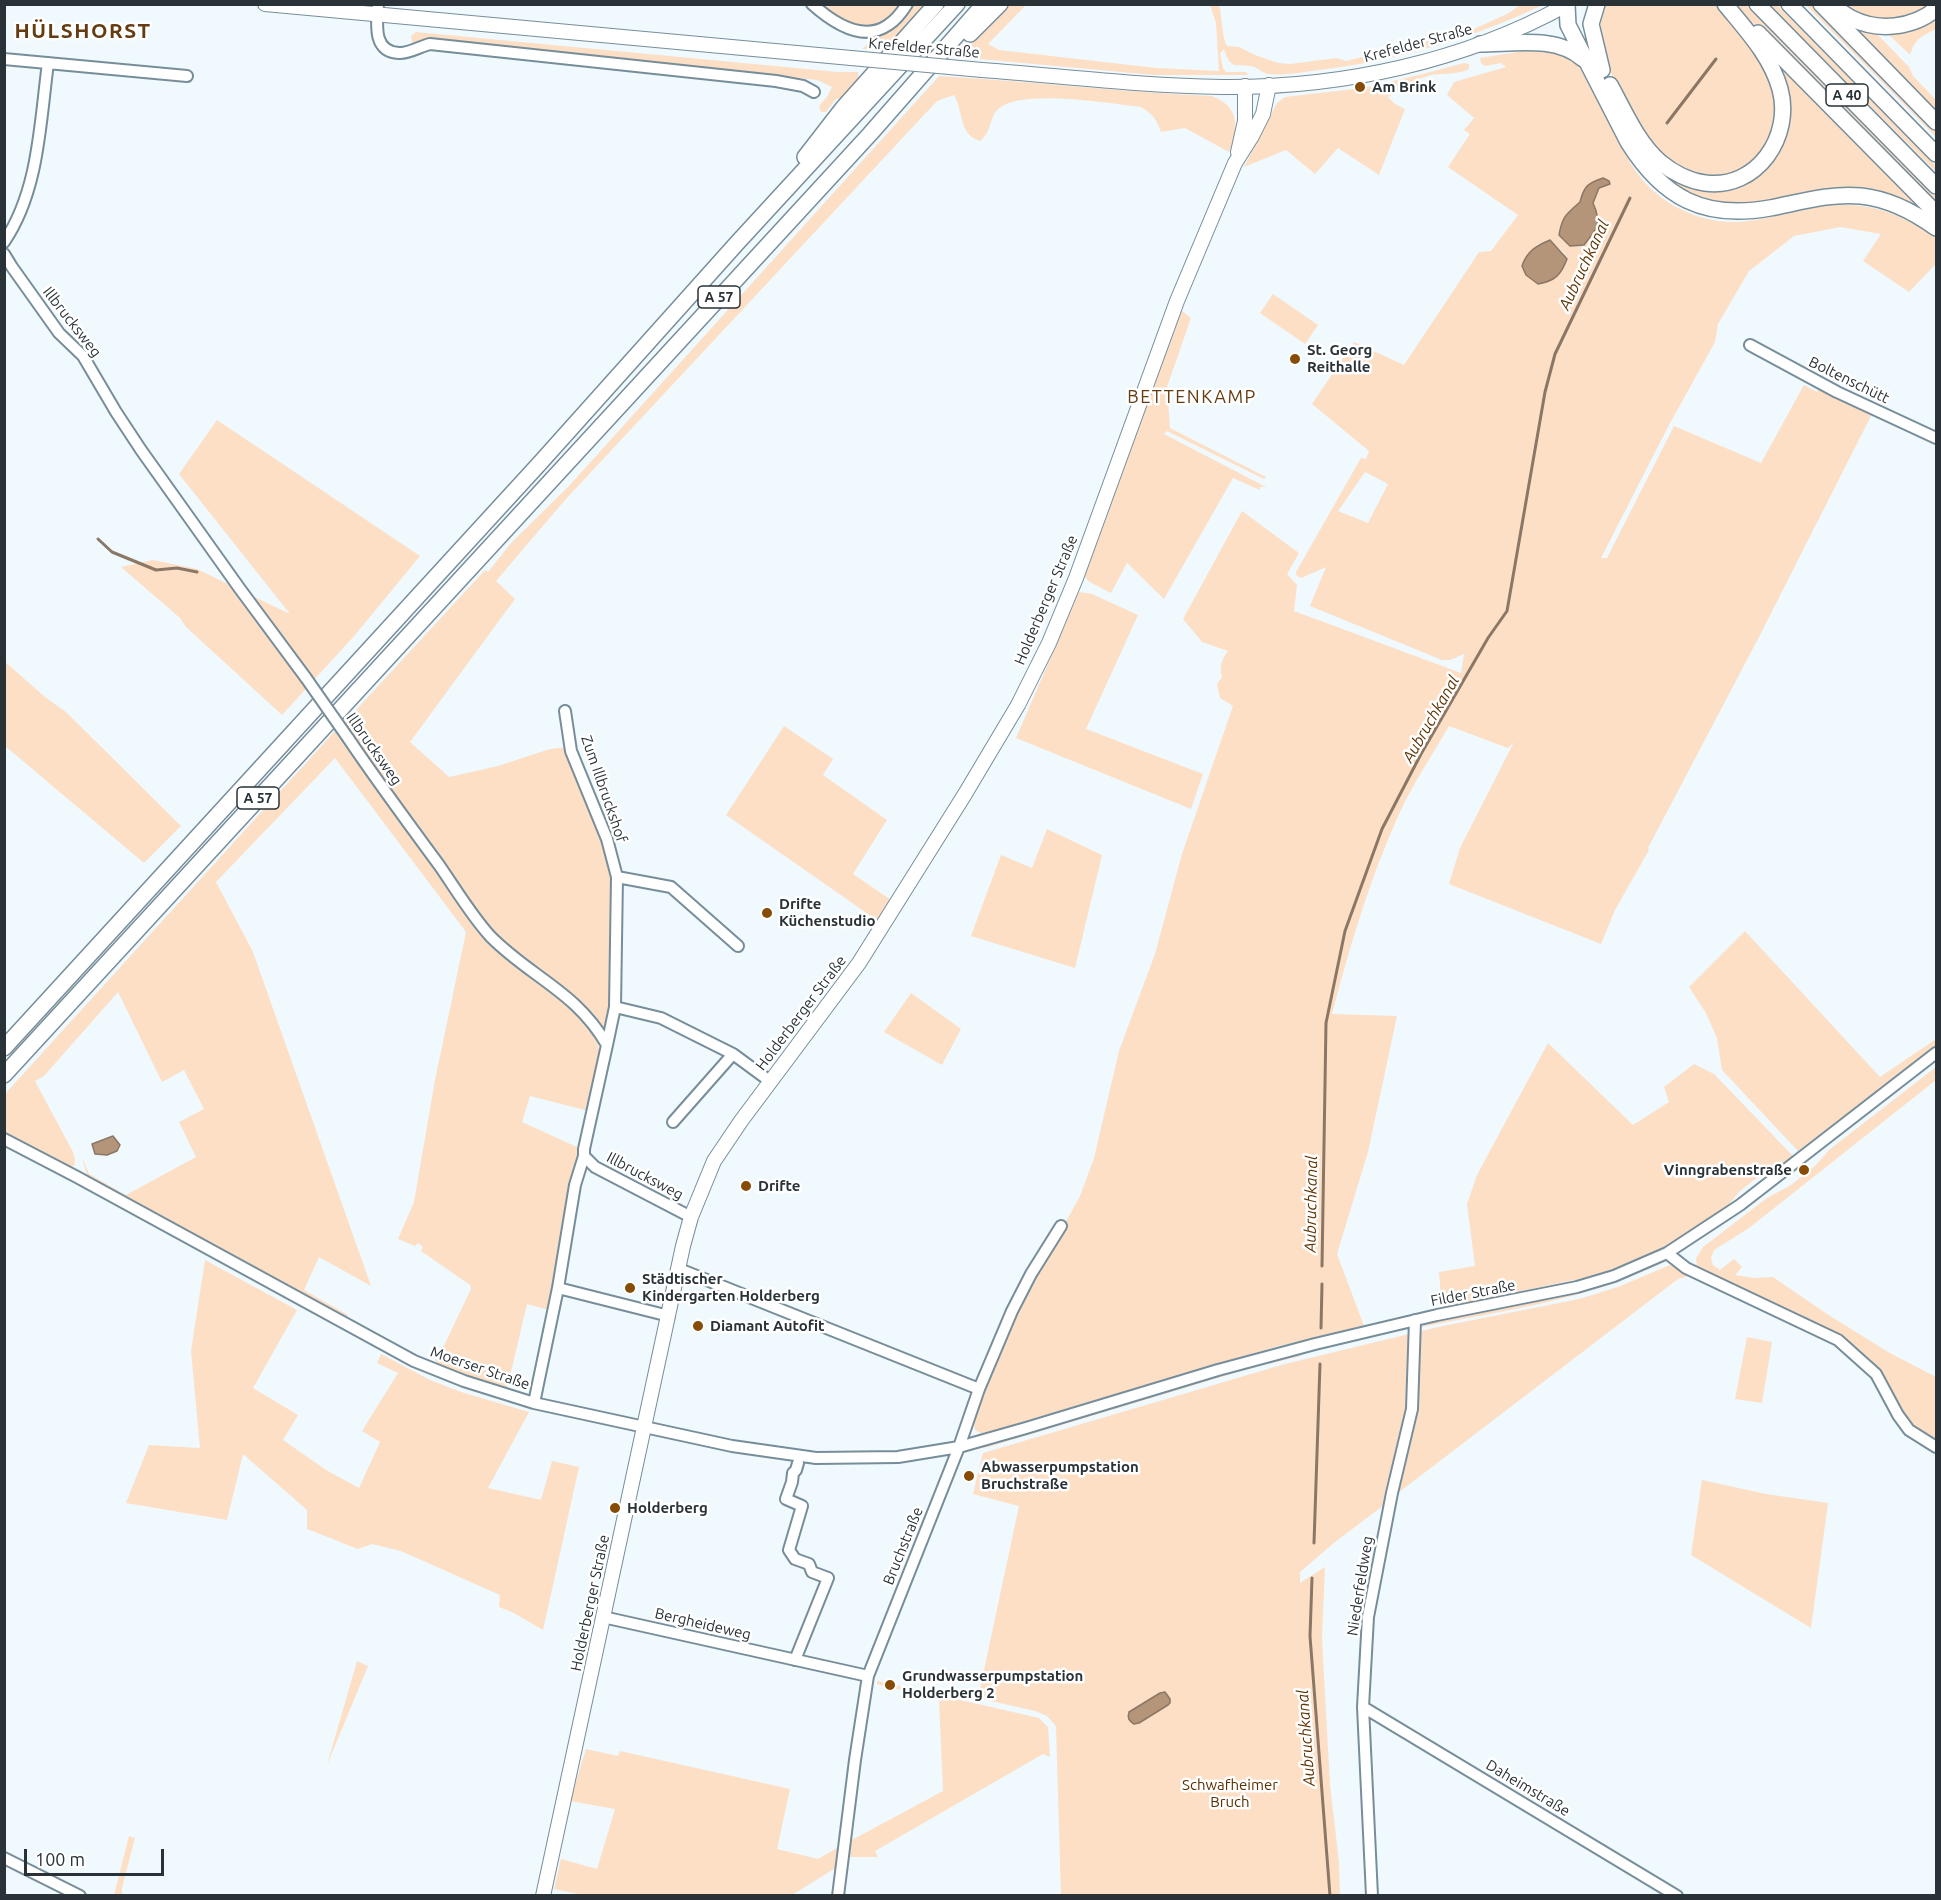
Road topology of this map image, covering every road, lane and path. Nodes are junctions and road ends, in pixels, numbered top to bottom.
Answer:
1 (265, 4) edge
2 (812, 4) edge
3 (907, 4) edge
4 (936, 4) edge
5 (957, 4) edge
6 (984, 4) edge
7 (1000, 4) edge
8 (1597, 4) edge
9 (1726, 4) edge
10 (1757, 4) edge
11 (1789, 4) edge
12 (1821, 4) edge
13 (1830, 4) edge
14 (1567, 5) edge
15 (1936, 9) edge
16 (378, 10) edge
17 (1480, 44) junction
18 (4, 59) edge
19 (1587, 62) junction
20 (48, 63) junction
21 (1602, 70) junction
22 (187, 76) dead end
23 (1269, 85) junction
24 (1245, 86) junction
25 (814, 92) dead end
26 (1936, 122) edge
27 (870, 134) junction
28 (1936, 154) edge
29 (1235, 163) junction
30 (1936, 186) edge
31 (1936, 213) edge
32 (1936, 228) edge
33 (4, 242) edge
34 (738, 242) junction
35 (4, 254) edge
36 (1750, 345) dead end
37 (1936, 438) edge
38 (566, 711) dead end
39 (617, 877) junction
40 (738, 946) dead end
41 (615, 1007) junction
42 (607, 1045) junction
43 (4, 1048) edge
44 (1936, 1053) edge
45 (733, 1054) junction
46 (4, 1075) edge
47 (771, 1082) junction
48 (673, 1122) dead end
49 (4, 1139) edge
50 (584, 1156) junction
51 (691, 1217) junction
52 (1061, 1227) dead end
53 (1667, 1253) junction
54 (678, 1269) junction
55 (558, 1288) junction
56 (669, 1316) junction
57 (1415, 1320) junction
58 (979, 1389) junction
59 (534, 1403) junction
60 (643, 1426) junction
61 (959, 1447) junction
62 (1936, 1447) edge
63 (798, 1463) dead end
64 (603, 1617) junction
65 (795, 1660) junction
66 (868, 1676) junction
67 (1363, 1707) junction
68 (4, 1858) edge
69 (80, 1896) edge
70 (543, 1896) edge
71 (838, 1896) edge
72 (1372, 1896) edge
73 (1677, 1896) edge

1 - 16 main road, Krefelder Straße
2 - 3 street
4 - 34 highway
5 - 34 highway, A 57
6 - 27 highway, A 57
7 - 27 highway
8 - 21 highway
9 - 21 highway
9 - 31 highway
10 - 30 highway, A 40
11 - 28 highway, A 40
12 - 26 highway
13 - 15 highway
14 - 17 main road, Krefelder Straße
14 - 19 highway
14 - 21 highway
16 - 24 main road, Krefelder Straße, bridge
16 - 25 street
17 - 19 highway
17 - 23 main road, Krefelder Straße
18 - 20 street
19 - 32 highway
20 - 22 street
20 - 33 street
23 - 24 main road, Krefelder Straße
23 - 29 main road, Holderberger Straße
24 - 29 main road, Holderberger Straße
27 - 46 highway, A 57
29 - 47 main road, Holderberger Straße
34 - 43 highway, A 57
35 - 42 street, Illbrucksweg, bridge
36 - 37 street, Boltenschütt
38 - 39 street, Zum Illbruckshof
39 - 40 street
39 - 41 street, Zum Illbruckshof
41 - 42 street, Zum Illbruckshof
41 - 45 street
42 - 50 street, Illbrucksweg
44 - 53 street, Filder Straße
45 - 47 street
45 - 48 street
47 - 51 main road, Holderberger Straße
49 - 59 street, Moerser Straße
50 - 51 street, Illbrucksweg
50 - 55 street
51 - 54 main road, Holderberger Straße
52 - 58 street, Bruchstraße
53 - 57 street, Filder Straße
53 - 62 street
54 - 56 main road, Holderberger Straße
54 - 58 street
55 - 56 street
55 - 59 street
56 - 60 main road, Holderberger Straße
57 - 61 street, Filder Straße
57 - 67 street, Niederfeldweg
58 - 61 street, Bruchstraße
59 - 60 street, Moerser Straße
60 - 61 street, Moerser Straße
60 - 64 main road, Holderberger Straße
61 - 66 street, Bruchstraße
63 - 65 street
64 - 65 street, Bergheideweg
64 - 70 main road, Holderberger Straße
65 - 66 street, Bergheideweg
66 - 71 street, Bruchstraße
67 - 72 street, Niederfeldweg
67 - 73 street, Daheimstraße
68 - 69 street

